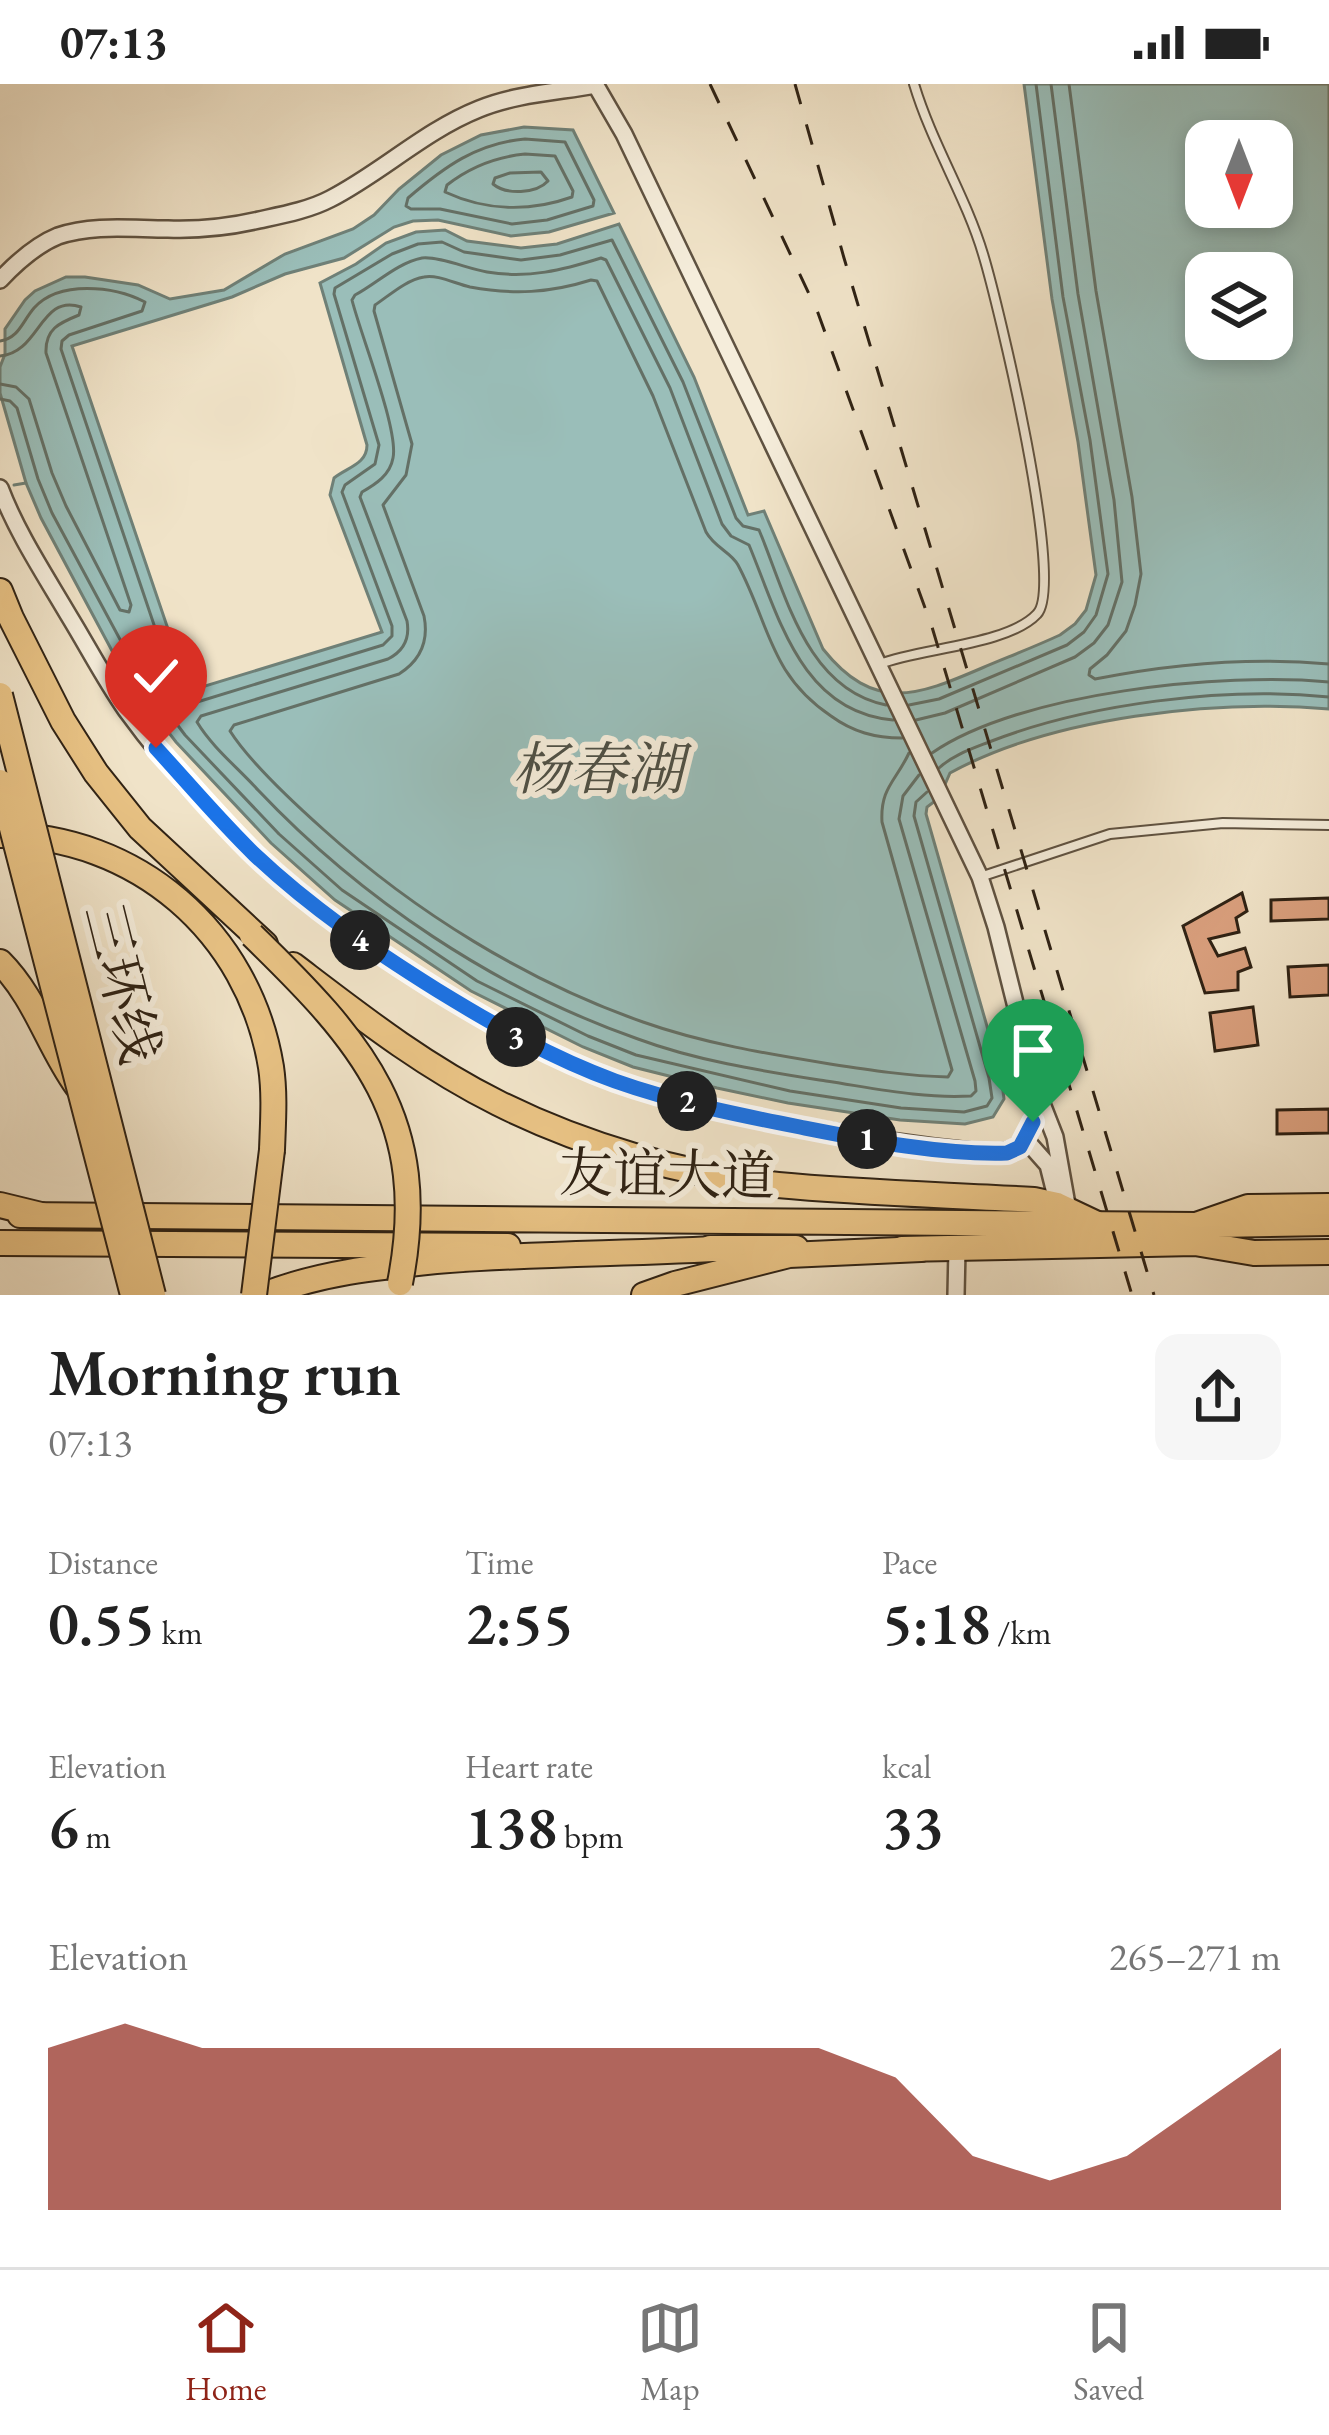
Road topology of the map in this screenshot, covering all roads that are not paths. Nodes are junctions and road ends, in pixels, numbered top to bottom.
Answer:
1 (596, 84) edge
2 (914, 84) edge
3 (0, 280) edge
4 (0, 488) edge
5 (0, 591) edge
6 (879, 667) junction
7 (0, 695) edge
8 (0, 782) edge
9 (1329, 825) edge
10 (0, 835) edge
11 (980, 877) junction
12 (252, 935) junction
13 (0, 962) edge
14 (79, 1089) junction
15 (1036, 1090) junction
16 (1025, 1139) junction
17 (0, 1204) edge
18 (1329, 1206) edge
19 (1063, 1207) junction
20 (41, 1215) junction
21 (0, 1216) edge
22 (1095, 1222) junction
23 (1329, 1223) edge
24 (1196, 1234) junction
25 (1329, 1238) edge
26 (0, 1243) edge
27 (732, 1248) junction
28 (921, 1249) junction
29 (957, 1250) junction
30 (1329, 1252) edge
31 (133, 1295) edge
32 (153, 1295) edge
33 (254, 1295) edge
34 (264, 1295) edge
35 (397, 1295) edge
36 (644, 1295) edge
37 (956, 1295) edge

1 - 3 street
1 - 6 street
2 - 6 lane
4 - 16 street
5 - 12 main road
6 - 11 street
7 - 32 main road, 三环线, bridge
8 - 14 main road, 三环线, bridge
9 - 11 lane
10 - 33 main road, bridge
11 - 15 street
12 - 19 main road, bridge
12 - 35 main road, bridge
13 - 14 main road
14 - 31 main road, 三环线, bridge
15 - 16 street
15 - 19 street
16 - 19 street
17 - 20 main road
18 - 24 main road, 友谊大道
19 - 22 main road
20 - 21 main road, 友谊大道
20 - 22 main road, 友谊大道
22 - 24 main road, 友谊大道
23 - 24 main road
24 - 25 main road
24 - 29 main road, 友谊大道
24 - 30 main road, 友谊大道
26 - 27 main road, 友谊大道
27 - 28 main road, 友谊大道
27 - 34 main road
28 - 29 main road, 友谊大道
28 - 36 main road
29 - 37 street

